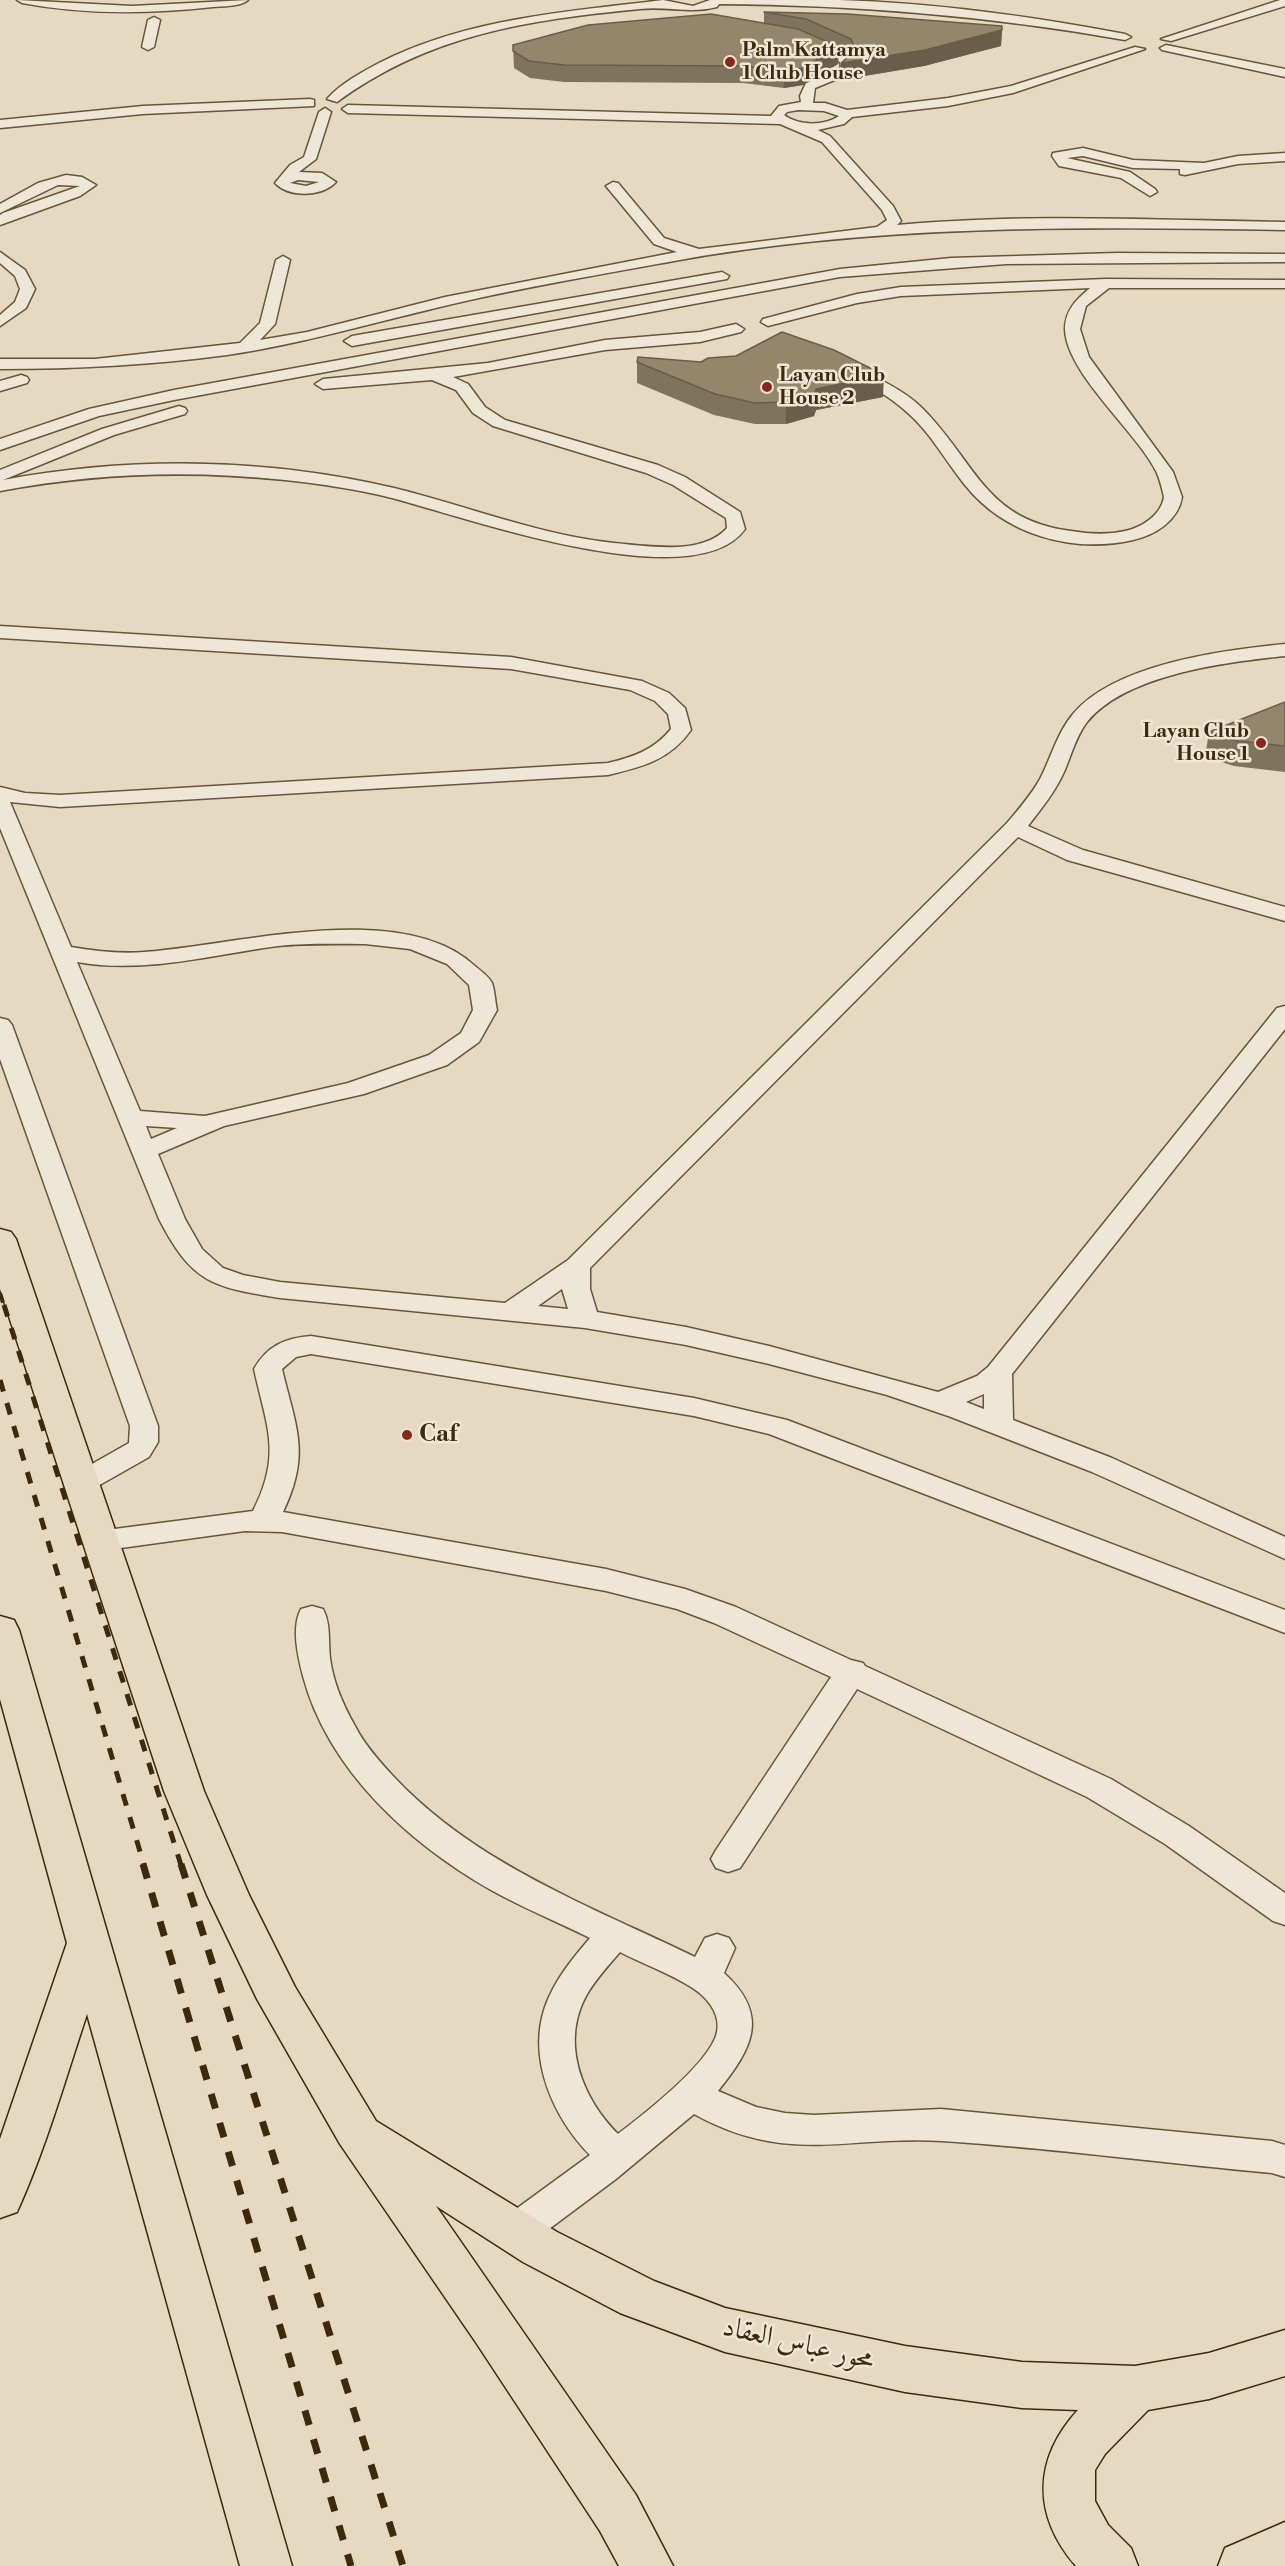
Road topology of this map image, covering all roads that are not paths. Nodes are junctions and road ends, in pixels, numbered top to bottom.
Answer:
1 (22, 0) edge
2 (243, 0) edge
3 (1268, 0) edge
4 (715, 1) edge
5 (668, 2) edge
6 (1285, 2) edge
7 (207, 5) junction
8 (695, 8) junction
9 (143, 9) junction
10 (154, 20) junction
11 (702, 21) edge
12 (792, 38) edge
13 (1128, 40) junction
14 (1167, 44) junction
15 (148, 47) dead end
16 (1139, 49) junction
17 (1285, 73) edge
18 (333, 99) junction
19 (310, 106) junction
20 (807, 106) junction
21 (351, 107) junction
22 (325, 112) junction
23 (779, 116) junction
24 (840, 116) junction
25 (0, 124) edge
26 (798, 124) junction
27 (0, 129) edge
28 (1285, 157) edge
29 (310, 159) junction
30 (1200, 166) junction
31 (613, 186) dead end
32 (1153, 199) junction
33 (0, 209) edge
34 (897, 212) junction
35 (0, 221) edge
36 (935, 226) junction
37 (1285, 226) edge
38 (908, 235) junction
39 (1285, 236) edge
40 (659, 240) junction
41 (1285, 248) edge
42 (705, 252) junction
43 (1274, 255) edge
44 (0, 256) edge
45 (1011, 258) junction
46 (283, 260) dead end
47 (815, 262) dead end
48 (623, 267) junction
49 (1285, 272) edge
50 (985, 273) junction
51 (734, 274) dead end
52 (1106, 283) junction
53 (1060, 284) junction
54 (1285, 284) edge
55 (1080, 301) junction
56 (808, 314) junction
57 (721, 315) dead end
58 (0, 322) edge
59 (267, 324) junction
60 (749, 328) junction
61 (386, 334) junction
62 (307, 336) junction
63 (245, 347) junction
64 (0, 364) edge
65 (344, 364) junction
66 (840, 367) edge
67 (488, 368) junction
68 (434, 375) junction
69 (0, 379) edge
70 (21, 380) junction
71 (0, 386) edge
72 (470, 397) junction
73 (218, 403) dead end
74 (197, 408) dead end
75 (0, 426) edge
76 (37, 431) junction
77 (0, 445) edge
78 (54, 452) junction
79 (99, 470) junction
80 (1, 479) edge
81 (0, 632) edge
82 (1285, 650) edge
83 (0, 793) edge
84 (78, 800) junction
85 (0, 802) edge
86 (10, 827) junction
87 (1015, 828) junction
88 (994, 850) junction
89 (1075, 855) junction
90 (1283, 914) edge
91 (62, 952) junction
92 (144, 959) junction
93 (76, 988) junction
94 (1285, 1013) edge
95 (0, 1025) edge
96 (130, 1118) junction
97 (216, 1120) junction
98 (144, 1151) junction
99 (0, 1239) edge
100 (577, 1266) junction
101 (512, 1311) junction
102 (585, 1319) junction
103 (998, 1373) junction
104 (941, 1402) junction
105 (999, 1424) junction
106 (80, 1484) junction
107 (263, 1521) junction
108 (99, 1541) junction
109 (1285, 1549) edge
110 (312, 1617) dead end
111 (1285, 1622) edge
112 (0, 1630) edge
113 (852, 1671) junction
114 (728, 1859) dead end
115 (1285, 1911) edge
116 (614, 1934) junction
117 (89, 1942) junction
118 (693, 2095) junction
119 (356, 2130) junction
120 (615, 2156) junction
121 (1285, 2161) edge
122 (0, 2197) edge
123 (515, 2232) junction
124 (1285, 2353) edge
125 (1135, 2389) junction
126 (1285, 2548) edge
127 (266, 2566) edge
128 (647, 2566) edge
129 (1112, 2566) edge
130 (1244, 2566) edge

1 - 9 street
2 - 7 street
3 - 14 street
4 - 8 street
4 - 13 street
5 - 8 street
5 - 18 street
6 - 14 street
7 - 9 street
7 - 10 street
8 - 11 street
9 - 10 street
10 - 15 street
12 - 20 street
13 - 16 street
13 - 24 street
14 - 16 street
14 - 17 street
16 - 24 street
18 - 19 street
18 - 21 street
19 - 22 street
19 - 25 street
19 - 27 street
20 - 23 street
20 - 24 street
21 - 22 street
21 - 23 street
22 - 29 street
23 - 26 street
24 - 26 street
24 - 34 street
26 - 34 street
28 - 30 street
29 - 29 street
30 - 32 street
30 - 32 street
31 - 40 street
32 - 36 street
32 - 37 street
33 - 35 street
34 - 36 street
34 - 38 street
36 - 38 street
38 - 39 street
38 - 42 street
38 - 61 street
40 - 42 street
40 - 48 street
41 - 43 street
42 - 48 street
43 - 45 street
43 - 47 street
44 - 58 street
45 - 50 street
45 - 65 street
46 - 59 street
48 - 62 street
49 - 50 street
50 - 65 street
51 - 61 street
52 - 53 street
52 - 54 street
52 - 55 street
53 - 55 street
53 - 56 street
55 - 66 street
56 - 60 street
56 - 60 street
57 - 60 street
59 - 62 street
59 - 63 street
60 - 67 street
61 - 70 street
62 - 63 street
63 - 64 street
65 - 76 street
67 - 68 street
67 - 72 street
68 - 72 street
68 - 73 street
69 - 70 street
70 - 71 street
72 - 79 street
74 - 78 street
75 - 76 street
76 - 77 street
78 - 79 street
78 - 80 street
79 - 80 street
81 - 84 street
82 - 87 street
83 - 84 street
84 - 86 street
85 - 86 street
86 - 91 street
87 - 88 street
87 - 89 street
88 - 89 street
88 - 100 street
89 - 90 street
91 - 92 street
91 - 93 street
92 - 93 street
92 - 97 street
93 - 96 street
94 - 103 street
95 - 106 street
96 - 97 street
96 - 98 street
97 - 98 street
98 - 101 street
99 - 106 main road
100 - 101 street
100 - 102 street
101 - 102 street
102 - 104 street
103 - 104 street
103 - 105 street
104 - 105 street
105 - 109 street
106 - 108 main road
107 - 108 street
107 - 111 street
107 - 113 street
108 - 119 main road
110 - 116 street
112 - 117 main road
113 - 114 street
113 - 115 street
116 - 118 street
116 - 120 street
117 - 122 main road
117 - 127 main road
118 - 120 street
118 - 121 street
119 - 123 main road, محور عباس العقاد
119 - 128 main road
120 - 123 street
123 - 125 main road, محور عباس العقاد
124 - 125 main road, محور عباس العقاد
125 - 129 main road
126 - 130 main road

